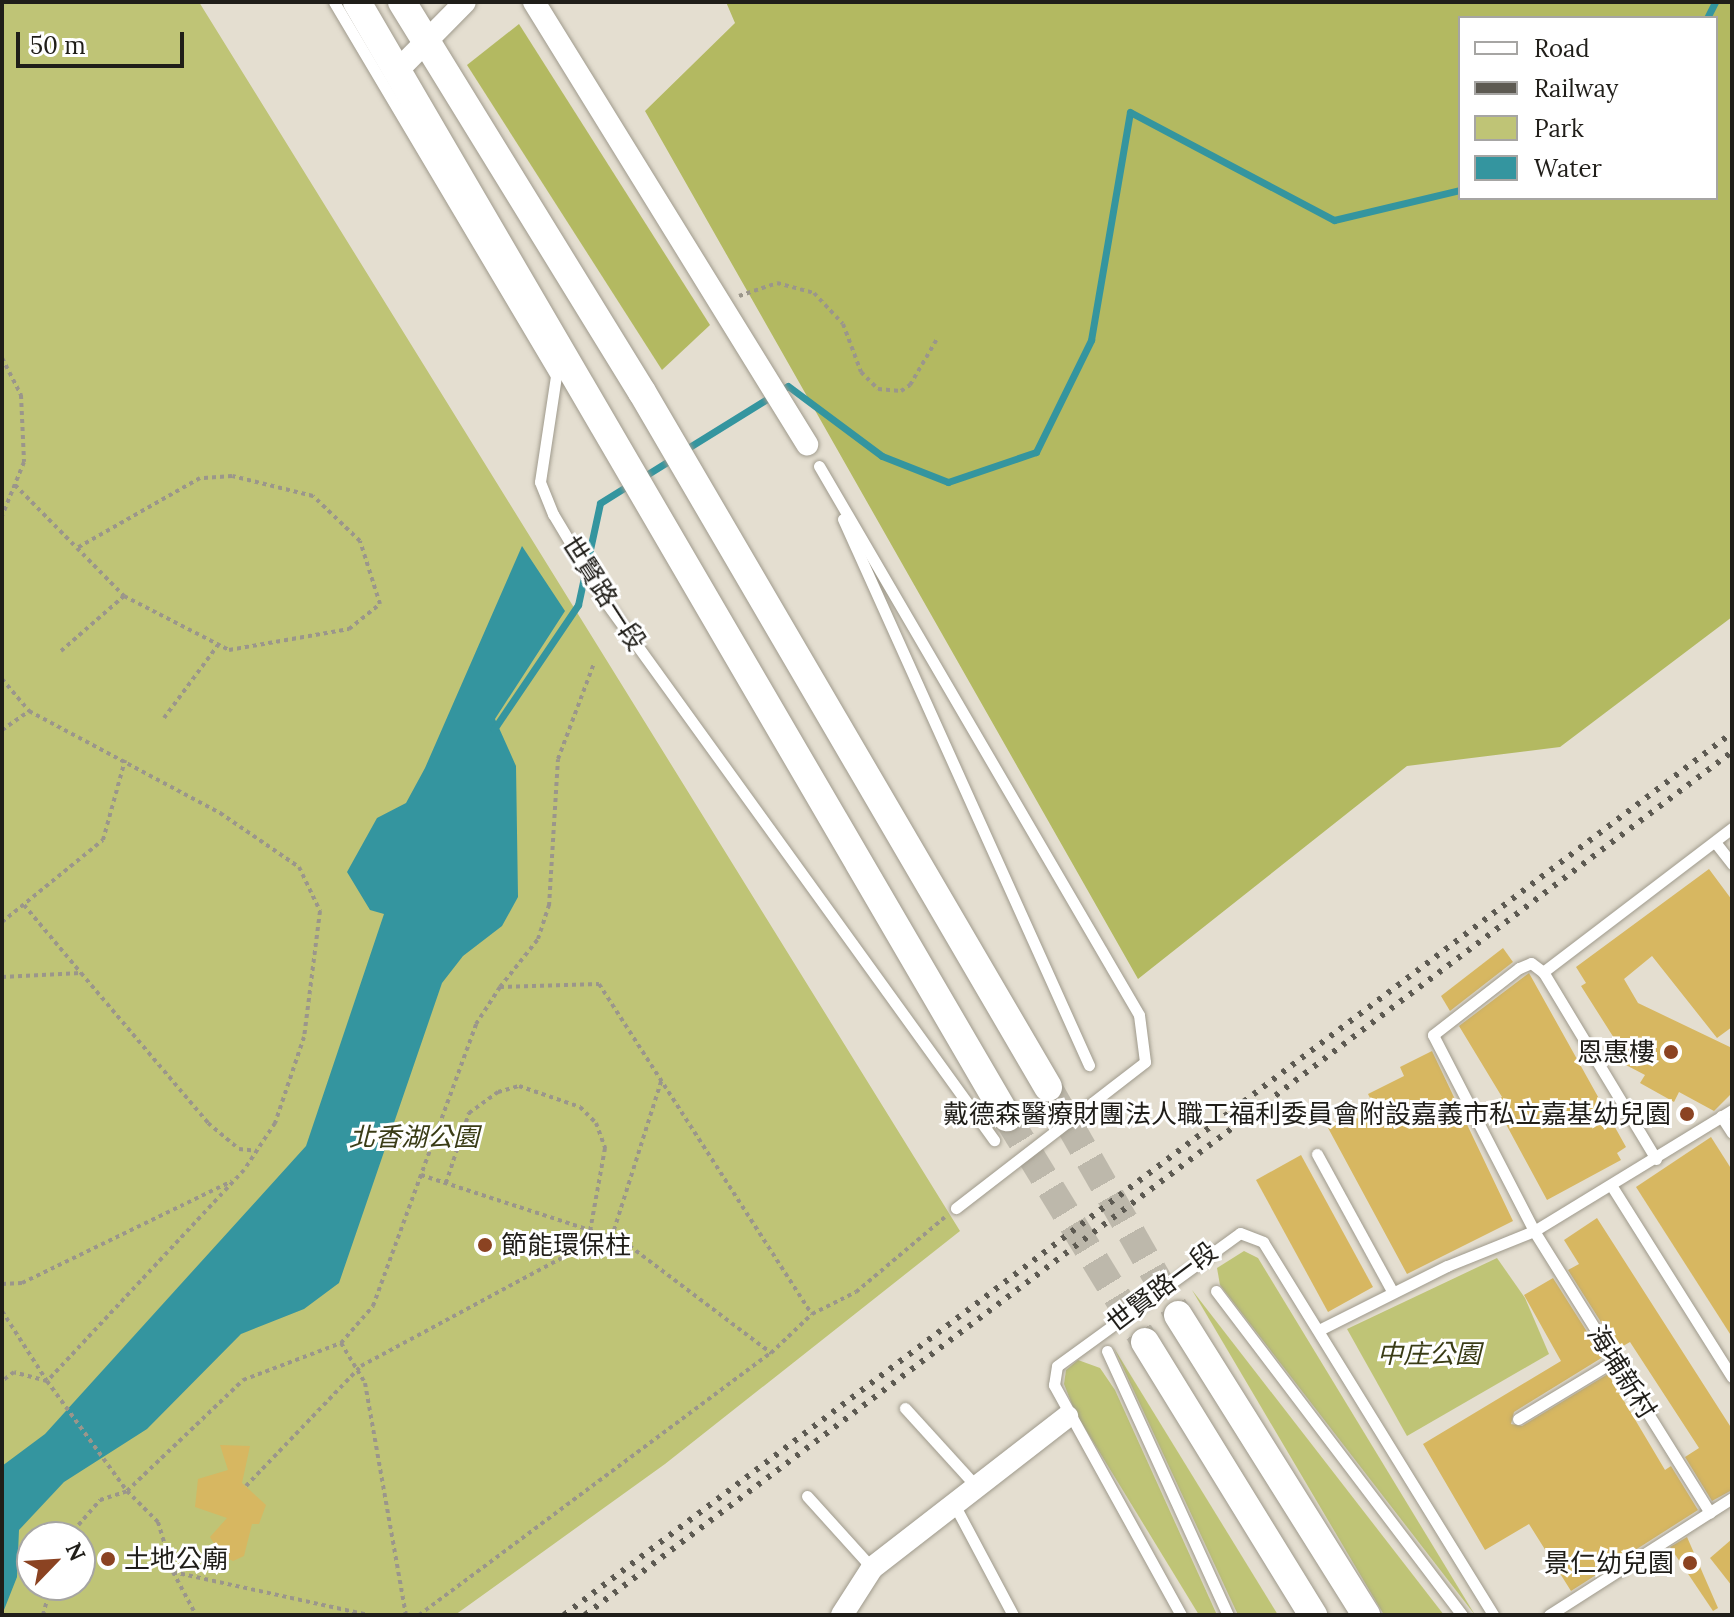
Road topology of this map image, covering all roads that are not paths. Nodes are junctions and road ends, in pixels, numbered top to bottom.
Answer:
1 (334, 2) edge
2 (357, 2) edge
3 (402, 2) edge
4 (465, 2) edge
5 (534, 2) edge
6 (425, 43) junction
7 (398, 70) junction
8 (807, 444) joint
9 (819, 466) junction
10 (1732, 828) edge
11 (1715, 842) junction
12 (1732, 864) edge
13 (1543, 972) junction
14 (1089, 1065) dead end
15 (1048, 1087) tunnel mouth
16 (1727, 1113) edge
17 (1000, 1128) joint
18 (1732, 1133) edge
19 (1317, 1154) dead end
20 (1656, 1159) junction
21 (1611, 1185) junction
22 (956, 1208) road end
23 (1534, 1231) junction
24 (1216, 1291) dead end
25 (1392, 1291) junction
26 (1178, 1315) tunnel mouth
27 (1319, 1330) junction
28 (1145, 1342) tunnel mouth
29 (1107, 1351) dead end
30 (1614, 1361) junction
31 (1732, 1377) edge
32 (905, 1408) dead end
33 (1067, 1417) junction
34 (1518, 1419) dead end
35 (978, 1488) junction
36 (807, 1496) dead end
37 (1732, 1498) edge
38 (955, 1506) junction
39 (1710, 1513) junction
40 (872, 1568) junction
41 (842, 1615) edge
42 (1013, 1615) edge
43 (1181, 1615) edge
44 (1228, 1615) edge
45 (1313, 1615) edge
46 (1366, 1615) edge
47 (1462, 1615) edge
48 (1493, 1615) edge
49 (1549, 1615) edge

1 - 17 lane, 世賢路一段
2 - 7 street, 世賢路一段
3 - 6 street
4 - 6 street
5 - 8 street
6 - 7 street
6 - 15 street
7 - 17 street, 世賢路一段
8 - 9 lane
9 - 14 lane
9 - 22 lane
10 - 11 lane
11 - 12 lane
11 - 13 lane
13 - 20 lane
13 - 23 lane, 海埔新村
16 - 18 lane
16 - 20 lane
19 - 25 lane
20 - 21 lane
21 - 23 lane
21 - 31 lane
23 - 25 lane
23 - 30 lane, 海埔新村
24 - 47 lane, 世賢路一段
25 - 27 lane
26 - 46 street, 世賢路一段
27 - 33 lane, 世賢路一段
27 - 48 lane, 世賢路一段
28 - 45 street, 世賢路一段
29 - 44 lane, 世賢路一段
30 - 34 lane
30 - 39 lane, 海埔新村
32 - 35 lane
33 - 35 street
33 - 43 lane, 世賢路一段
35 - 38 street
36 - 40 lane
37 - 39 lane
38 - 40 street
38 - 42 lane
39 - 49 lane
40 - 41 street

